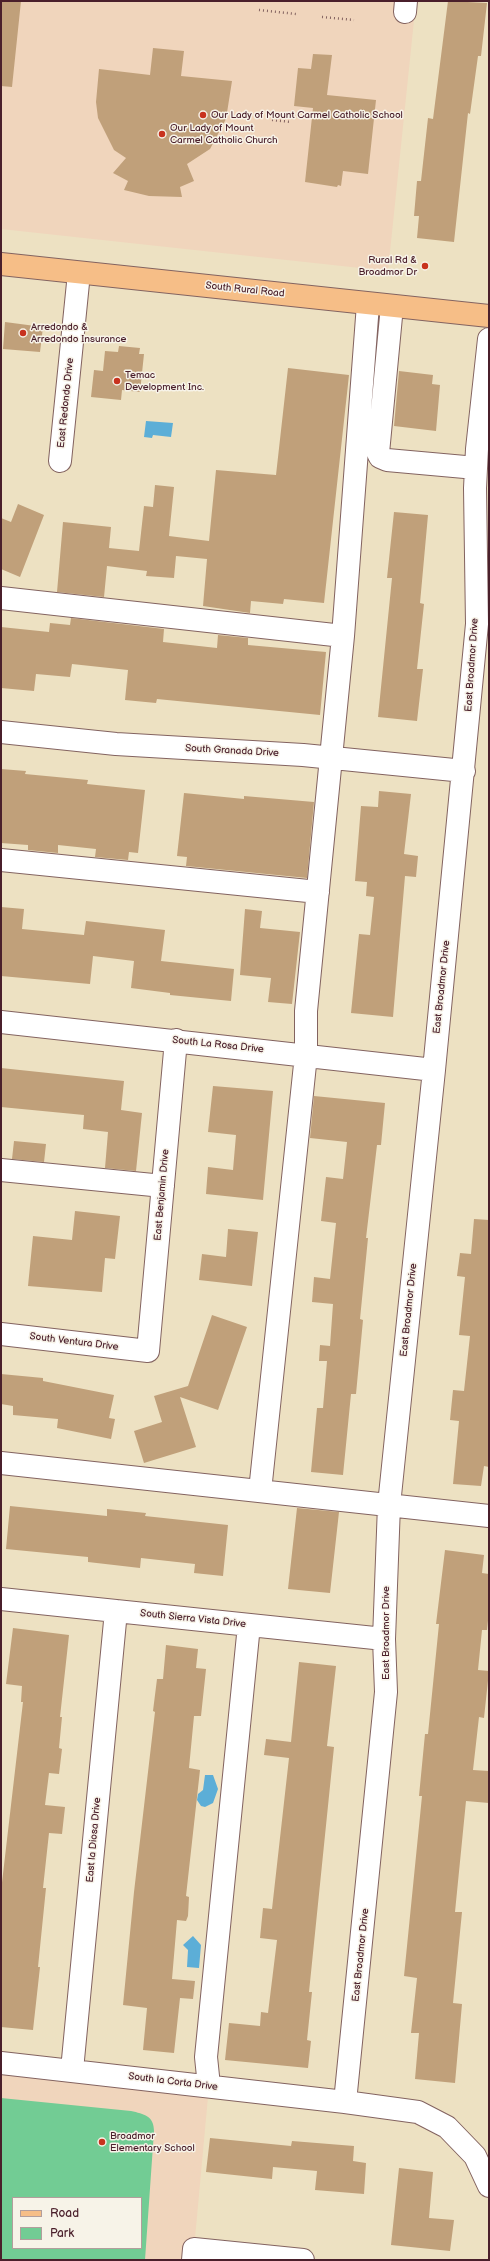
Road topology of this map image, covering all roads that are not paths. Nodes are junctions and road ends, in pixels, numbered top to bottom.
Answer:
1 (1, 264) edge
2 (79, 273) junction
3 (368, 304) junction
4 (392, 306) junction
5 (489, 316) edge
6 (489, 339) edge
7 (60, 461) dead end
8 (480, 482) edge
9 (1, 598) edge
10 (483, 625) edge
11 (343, 636) junction
12 (1, 732) edge
13 (332, 758) junction
14 (464, 771) junction
15 (1, 860) edge
16 (318, 892) junction
17 (1, 1022) edge
18 (176, 1040) junction
19 (306, 1055) junction
20 (434, 1070) junction
21 (1, 1170) edge
22 (163, 1186) junction
23 (1, 1334) edge
24 (148, 1351) joint
25 (1, 1463) edge
26 (260, 1491) junction
27 (389, 1505) junction
28 (489, 1516) edge
29 (1, 1598) edge
30 (116, 1611) junction
31 (249, 1625) junction
32 (384, 1639) junction
33 (1, 2063) edge
34 (72, 2070) junction
35 (209, 2086) junction
36 (345, 2102) junction
37 (489, 2186) edge
38 (193, 2260) edge
39 (303, 2260) edge

1 - 2 main road, South Rural Road
2 - 3 main road, South Rural Road
2 - 7 street, East Redondo Drive
3 - 4 main road, South Rural Road
3 - 11 street
4 - 5 main road, South Rural Road
4 - 8 street
6 - 8 street, East Broadmor Drive
8 - 10 street, East Broadmor Drive
9 - 11 street
10 - 14 street, East Broadmor Drive
11 - 13 street
12 - 13 street, South Granada Drive
13 - 14 street, South Granada Drive
13 - 16 street
14 - 20 street, East Broadmor Drive
15 - 16 street
16 - 19 street
17 - 18 street, South La Rosa Drive
18 - 19 street, South La Rosa Drive
18 - 22 street, East Benjamin Drive
19 - 20 street, South La Rosa Drive
19 - 26 street
20 - 27 street, East Broadmor Drive
21 - 22 street
22 - 24 street, East Benjamin Drive
23 - 24 street, South Ventura Drive
25 - 26 street
26 - 27 street
27 - 28 street
27 - 32 street, East Broadmor Drive
29 - 30 street, South Sierra Vista Drive
30 - 31 street, South Sierra Vista Drive
30 - 34 street, East la Diosa Drive
31 - 32 street, South Sierra Vista Drive
31 - 35 street
32 - 36 street, East Broadmor Drive
33 - 34 street, South la Corta Drive
34 - 35 street, South la Corta Drive
35 - 36 street, South la Corta Drive
36 - 37 street
38 - 39 street

